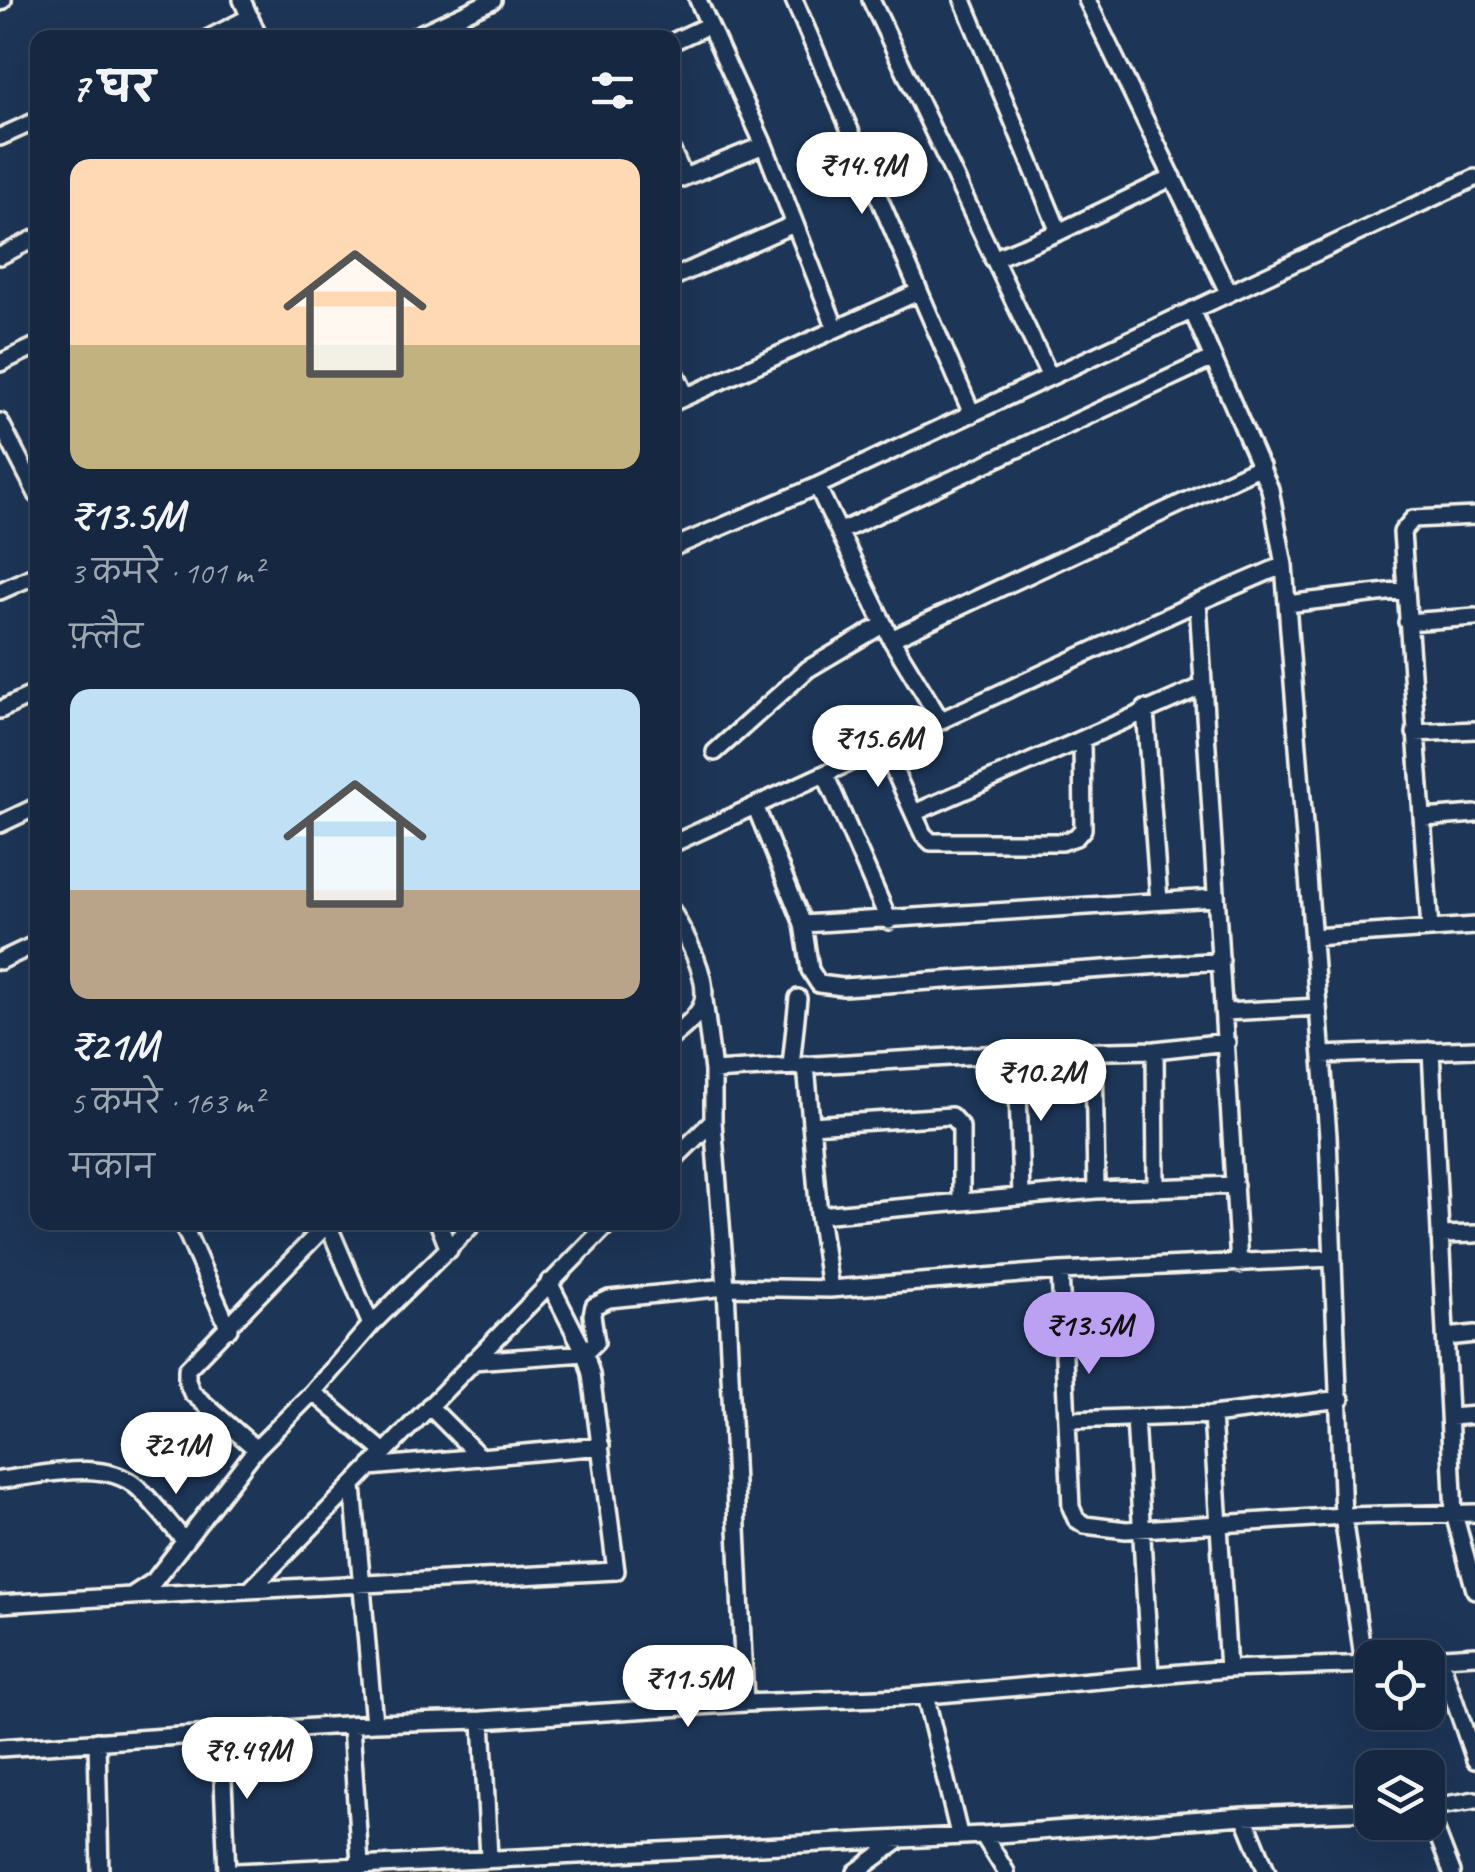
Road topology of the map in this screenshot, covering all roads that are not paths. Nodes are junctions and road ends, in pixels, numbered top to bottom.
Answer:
1 (242, 0) edge
2 (492, 0) edge
3 (698, 0) edge
4 (794, 0) edge
5 (870, 0) edge
6 (963, 0) edge
7 (1088, 0) edge
8 (250, 17) junction
9 (710, 25) junction
10 (225, 30) edge
11 (256, 30) edge
12 (433, 30) edge
13 (680, 38) edge
14 (30, 124) edge
15 (0, 138) edge
16 (764, 144) junction
17 (680, 178) edge
18 (1172, 178) junction
19 (1475, 178) edge
20 (794, 224) junction
21 (1059, 232) junction
22 (30, 242) edge
23 (0, 256) edge
24 (993, 259) junction
25 (680, 274) edge
26 (918, 292) junction
27 (1228, 292) junction
28 (1192, 310) junction
29 (836, 329) junction
30 (30, 349) edge
31 (1213, 358) junction
32 (0, 363) edge
33 (1049, 376) junction
34 (680, 399) edge
35 (972, 414) junction
36 (0, 422) edge
37 (1261, 466) junction
38 (30, 480) edge
39 (818, 486) junction
40 (1475, 516) edge
41 (841, 532) junction
42 (680, 545) edge
43 (1284, 565) junction
44 (30, 578) edge
45 (1404, 590) junction
46 (0, 591) edge
47 (1198, 602) junction
48 (1287, 604) junction
49 (1475, 618) edge
50 (1407, 622) junction
51 (887, 632) junction
52 (1203, 686) junction
53 (30, 696) edge
54 (1145, 709) junction
55 (0, 710) edge
56 (941, 721) junction
57 (1475, 730) edge
58 (1414, 733) junction
59 (1082, 740) junction
60 (884, 748) junction
61 (715, 752) dead end
62 (825, 774) junction
63 (756, 808) junction
64 (30, 810) edge
65 (914, 813) junction
66 (1475, 814) edge
67 (1424, 818) junction
68 (0, 824) edge
69 (680, 841) edge
70 (1214, 898) junction
71 (1159, 900) junction
72 (888, 920) junction
73 (804, 924) junction
74 (680, 926) edge
75 (1475, 926) edge
76 (1430, 928) junction
77 (1312, 937) junction
78 (30, 947) edge
79 (0, 961) edge
80 (1221, 961) junction
81 (798, 998) dead end
82 (704, 1000) junction
83 (1318, 1007) junction
84 (1225, 1012) junction
85 (680, 1030) edge
86 (1227, 1042) junction
87 (1475, 1048) edge
88 (1155, 1050) junction
89 (1431, 1050) junction
90 (1094, 1052) junction
91 (1017, 1054) junction
92 (1322, 1056) junction
93 (798, 1066) junction
94 (713, 1071) junction
95 (713, 1121) junction
96 (811, 1124) junction
97 (680, 1153) edge
98 (1235, 1186) junction
99 (1156, 1189) junction
100 (1096, 1190) junction
101 (1021, 1196) junction
102 (961, 1201) junction
103 (819, 1214) junction
104 (186, 1230) edge
105 (321, 1230) edge
106 (330, 1230) edge
107 (441, 1230) edge
108 (468, 1230) edge
109 (602, 1230) edge
110 (1475, 1234) edge
111 (1440, 1235) junction
112 (449, 1250) junction
113 (1332, 1258) junction
114 (1239, 1264) junction
115 (1060, 1271) junction
116 (549, 1282) junction
117 (726, 1287) junction
118 (830, 1289) junction
119 (371, 1325) junction
120 (229, 1329) junction
121 (1475, 1334) edge
122 (1447, 1337) junction
123 (585, 1354) junction
124 (473, 1361) junction
125 (313, 1392) junction
126 (1341, 1399) junction
127 (429, 1406) junction
128 (1212, 1415) junction
129 (1475, 1415) edge
130 (1451, 1417) junction
131 (1134, 1418) junction
132 (1069, 1420) junction
133 (601, 1446) junction
134 (256, 1448) junction
135 (384, 1452) junction
136 (480, 1457) junction
137 (370, 1467) junction
138 (0, 1480) edge
139 (352, 1486) junction
140 (1475, 1513) edge
141 (1454, 1514) junction
142 (1344, 1516) junction
143 (1218, 1523) junction
144 (1140, 1529) junction
145 (184, 1539) junction
146 (364, 1583) junction
147 (250, 1590) junction
148 (1475, 1590) edge
149 (132, 1596) junction
150 (0, 1604) edge
151 (1364, 1640) edge
152 (1475, 1655) edge
153 (1445, 1656) edge
154 (1355, 1664) edge
155 (1228, 1669) junction
156 (1150, 1675) junction
157 (1445, 1686) edge
158 (924, 1695) junction
159 (745, 1702) junction
160 (482, 1720) junction
161 (374, 1723) junction
162 (351, 1725) junction
163 (221, 1734) junction
164 (96, 1742) junction
165 (0, 1748) edge
166 (1475, 1760) edge
167 (1475, 1800) edge
168 (1445, 1806) edge
169 (1355, 1813) edge
170 (1244, 1816) junction
171 (959, 1834) junction
172 (983, 1835) junction
173 (902, 1838) junction
174 (1440, 1840) edge
175 (482, 1863) edge
176 (360, 1864) junction
177 (341, 1869) edge
178 (100, 1872) edge
179 (227, 1872) edge
180 (236, 1872) edge
181 (856, 1872) edge
182 (1006, 1872) edge
183 (1266, 1872) edge
184 (1452, 1872) edge

1 - 8 street
2 - 12 street
3 - 9 street
4 - 26 street
5 - 24 street
6 - 21 street
7 - 18 street
8 - 10 street
8 - 11 street
9 - 13 street
9 - 16 street
14 - 15 street
16 - 17 street
16 - 20 street
18 - 21 street
18 - 27 street
19 - 27 street
20 - 25 street
20 - 29 street
21 - 24 street
22 - 23 street
24 - 33 street
26 - 29 street
26 - 35 street
27 - 28 street
28 - 31 street
28 - 33 street
29 - 34 street
30 - 32 street
31 - 37 street
31 - 41 street
33 - 35 street
35 - 39 street
36 - 38 street
37 - 43 street
37 - 51 street
39 - 41 street
39 - 42 street
40 - 45 street
41 - 51 street
43 - 47 street
43 - 48 street
44 - 46 street
45 - 48 street
45 - 50 street
47 - 52 street
47 - 56 street
48 - 77 street
49 - 50 street
50 - 58 street
51 - 56 street
51 - 61 street
52 - 54 street
52 - 70 street
53 - 55 street
54 - 59 street
54 - 71 street
56 - 60 street
57 - 58 street
58 - 67 street
59 - 65 street
59 - 65 street
60 - 62 street
60 - 65 street
62 - 63 street
62 - 72 street
63 - 69 street
63 - 73 street
64 - 68 street
66 - 67 street
67 - 76 street
70 - 71 street
70 - 80 street
71 - 72 street
72 - 73 street
73 - 80 street
74 - 82 street
75 - 76 street
76 - 77 street
77 - 83 street
78 - 79 street
80 - 84 street
81 - 93 street
82 - 85 street
82 - 94 street
83 - 84 street
83 - 92 street
84 - 86 street
86 - 88 street
86 - 98 street
87 - 89 street
88 - 90 street
88 - 99 street
89 - 92 street
89 - 111 street
90 - 91 street
90 - 100 street
91 - 93 street
91 - 101 street
92 - 113 street
93 - 94 street
93 - 96 street
94 - 95 street
95 - 97 street
95 - 117 street
96 - 102 street
96 - 103 street
98 - 99 street
98 - 114 street
99 - 100 street
100 - 101 street
101 - 102 street
102 - 103 street
103 - 118 street
104 - 120 street
105 - 120 street
106 - 119 street
107 - 112 street
108 - 112 street
109 - 116 street
110 - 111 street
111 - 122 street
112 - 119 street
113 - 114 street
113 - 126 street
114 - 115 street
115 - 118 street
115 - 132 street
116 - 123 street
116 - 124 street
117 - 118 street
117 - 123 street
117 - 159 street
119 - 125 street
120 - 134 street
121 - 122 street
122 - 130 street
123 - 124 street
123 - 133 street
124 - 127 street
125 - 134 street
125 - 135 street
126 - 128 street
126 - 142 street
127 - 135 street
127 - 136 street
128 - 131 street
128 - 143 street
129 - 130 street
130 - 141 street
131 - 132 street
131 - 144 street
132 - 144 street
133 - 136 street
133 - 146 street
134 - 145 street
135 - 137 street
136 - 137 street
137 - 139 street
138 - 145 street
139 - 146 street
139 - 147 street
140 - 141 street
141 - 142 street
141 - 148 street
142 - 143 street
142 - 151 street
143 - 144 street
143 - 155 street
144 - 156 street
145 - 149 street
146 - 147 street
146 - 161 street
147 - 149 street
149 - 150 street
152 - 153 street
154 - 155 street
155 - 156 street
156 - 158 street
157 - 166 street
158 - 159 street
158 - 171 street
159 - 160 street
160 - 161 street
160 - 175 street
161 - 162 street
162 - 163 street
162 - 176 street
163 - 164 street
163 - 179 street
164 - 165 street
164 - 178 street
167 - 168 street
169 - 170 street
170 - 172 street
170 - 183 street
171 - 172 street
171 - 173 street
172 - 182 street
173 - 175 street
173 - 181 street
174 - 184 street
175 - 176 street
176 - 177 street
177 - 180 street

